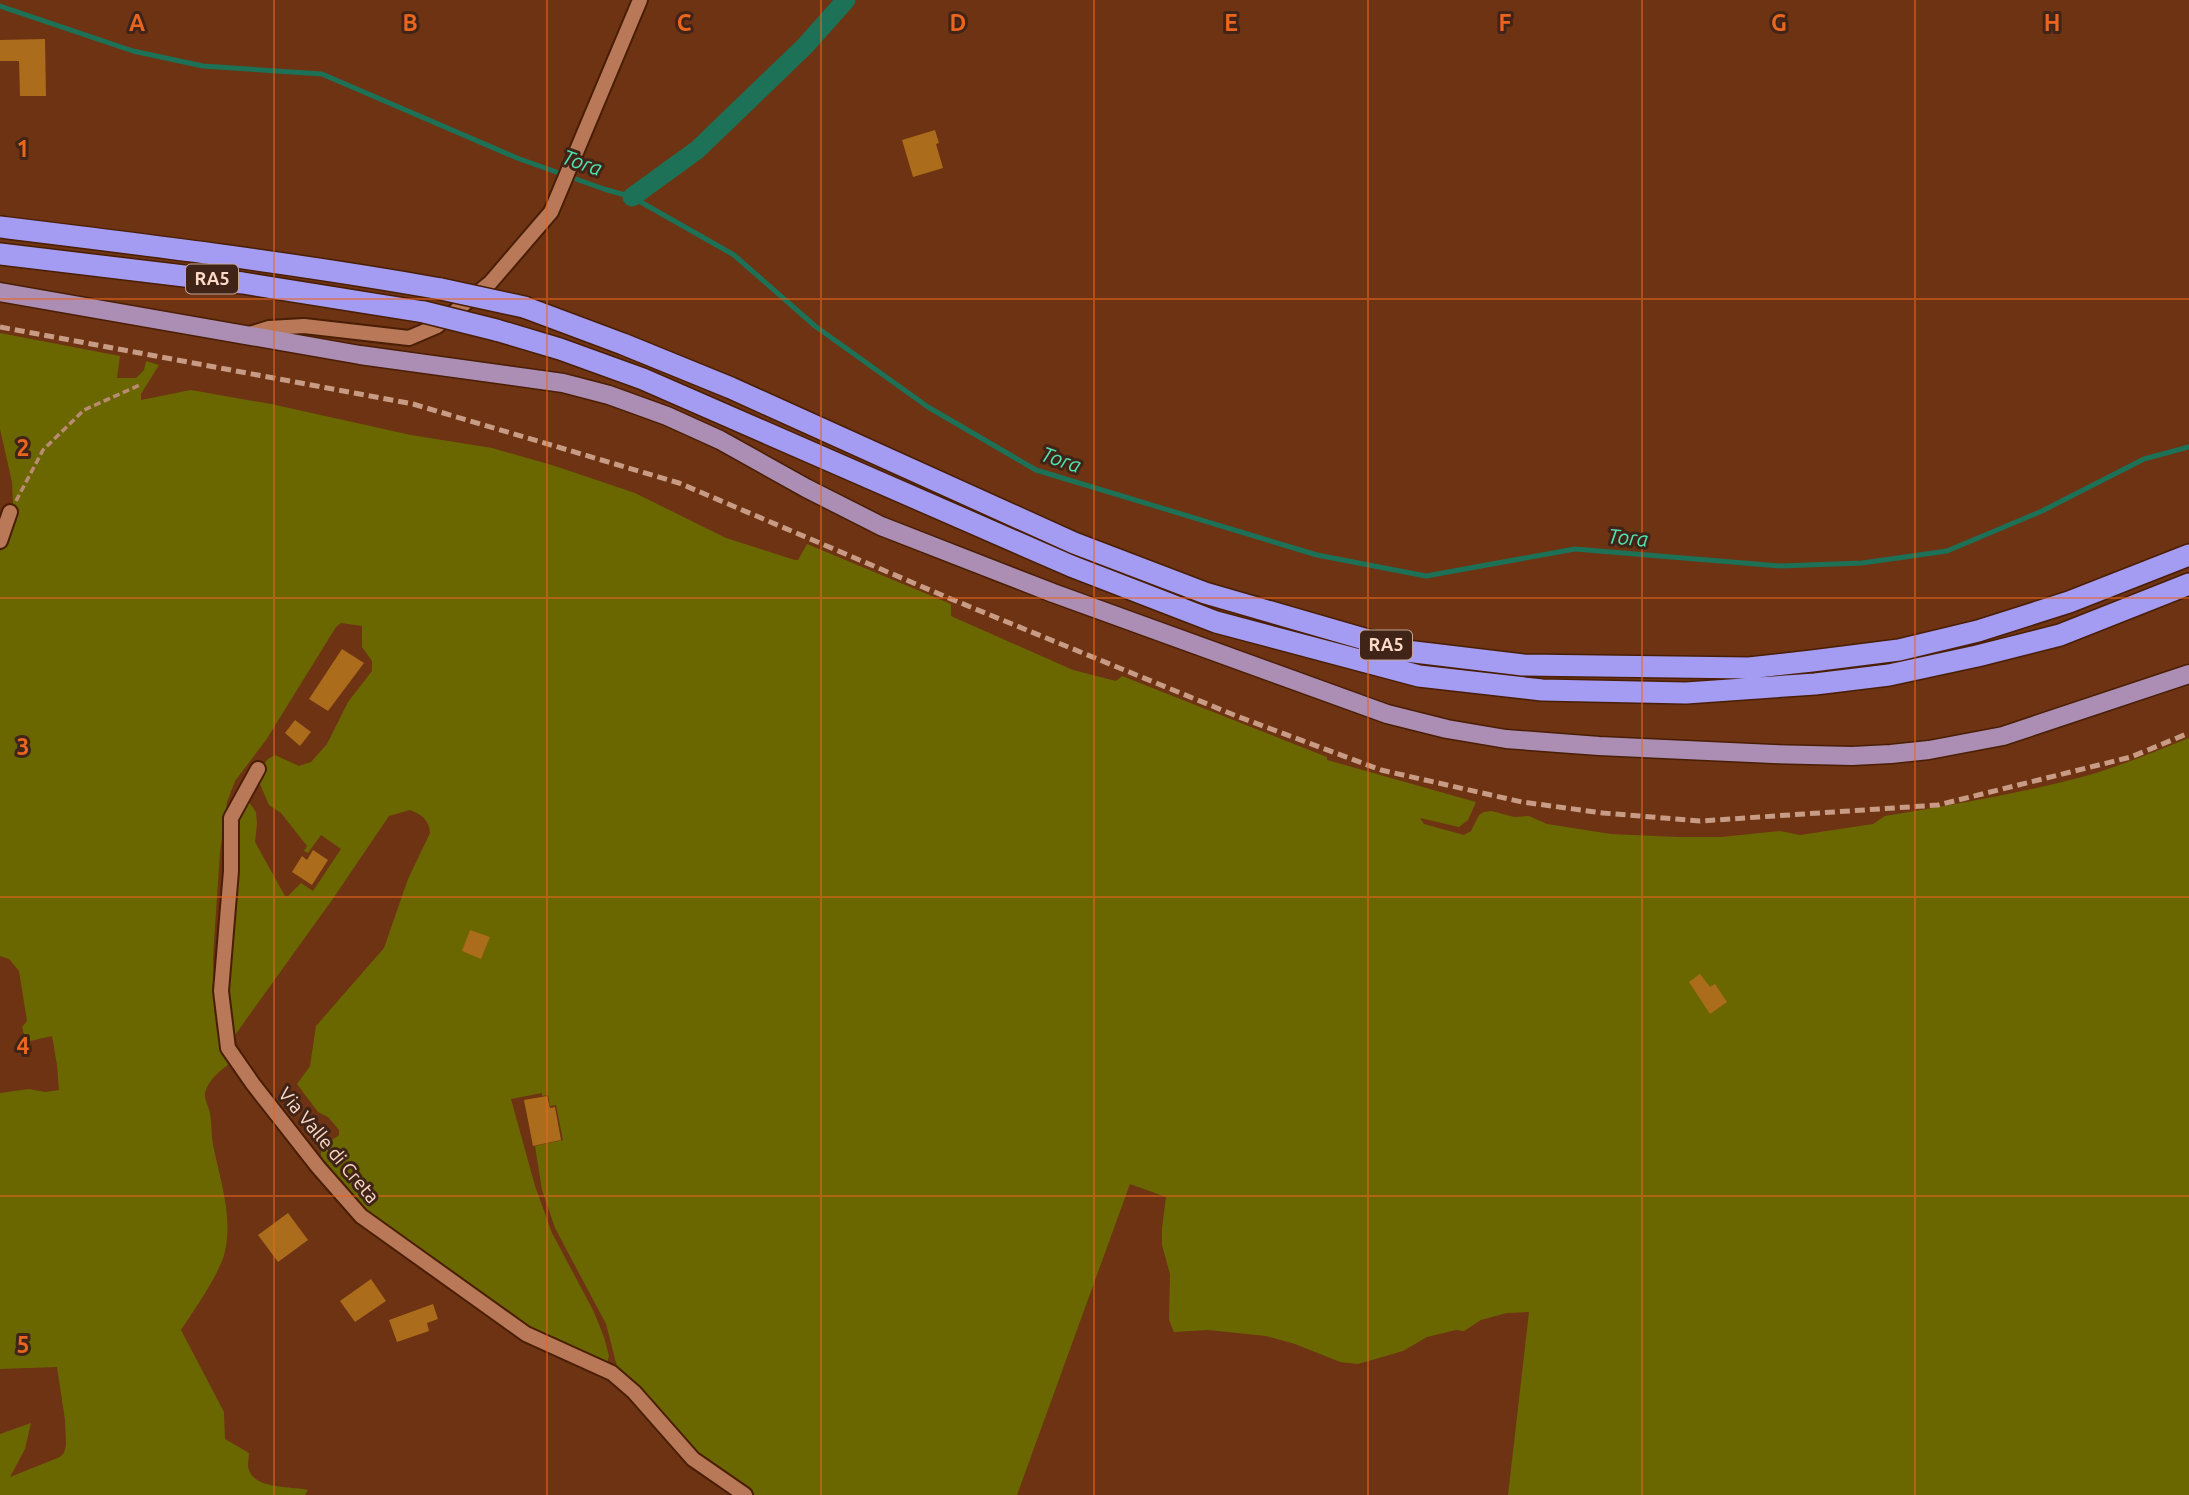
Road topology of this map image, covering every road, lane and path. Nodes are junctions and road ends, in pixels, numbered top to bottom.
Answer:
1 (640, 0) edge
2 (0, 227) edge
3 (0, 254) edge
4 (0, 292) edge
5 (245, 336) junction
6 (142, 384) dead end
7 (10, 512) joint
8 (0, 541) edge
9 (2189, 555) edge
10 (2189, 584) edge
11 (2189, 674) edge
12 (258, 769) dead end
13 (745, 1495) edge

1 - 5 street
2 - 9 highway, RA5, bridge
3 - 10 highway, RA5, bridge
4 - 5 main road
5 - 11 main road
6 - 7 path
7 - 8 street
12 - 13 street, Via Valle di Creta

